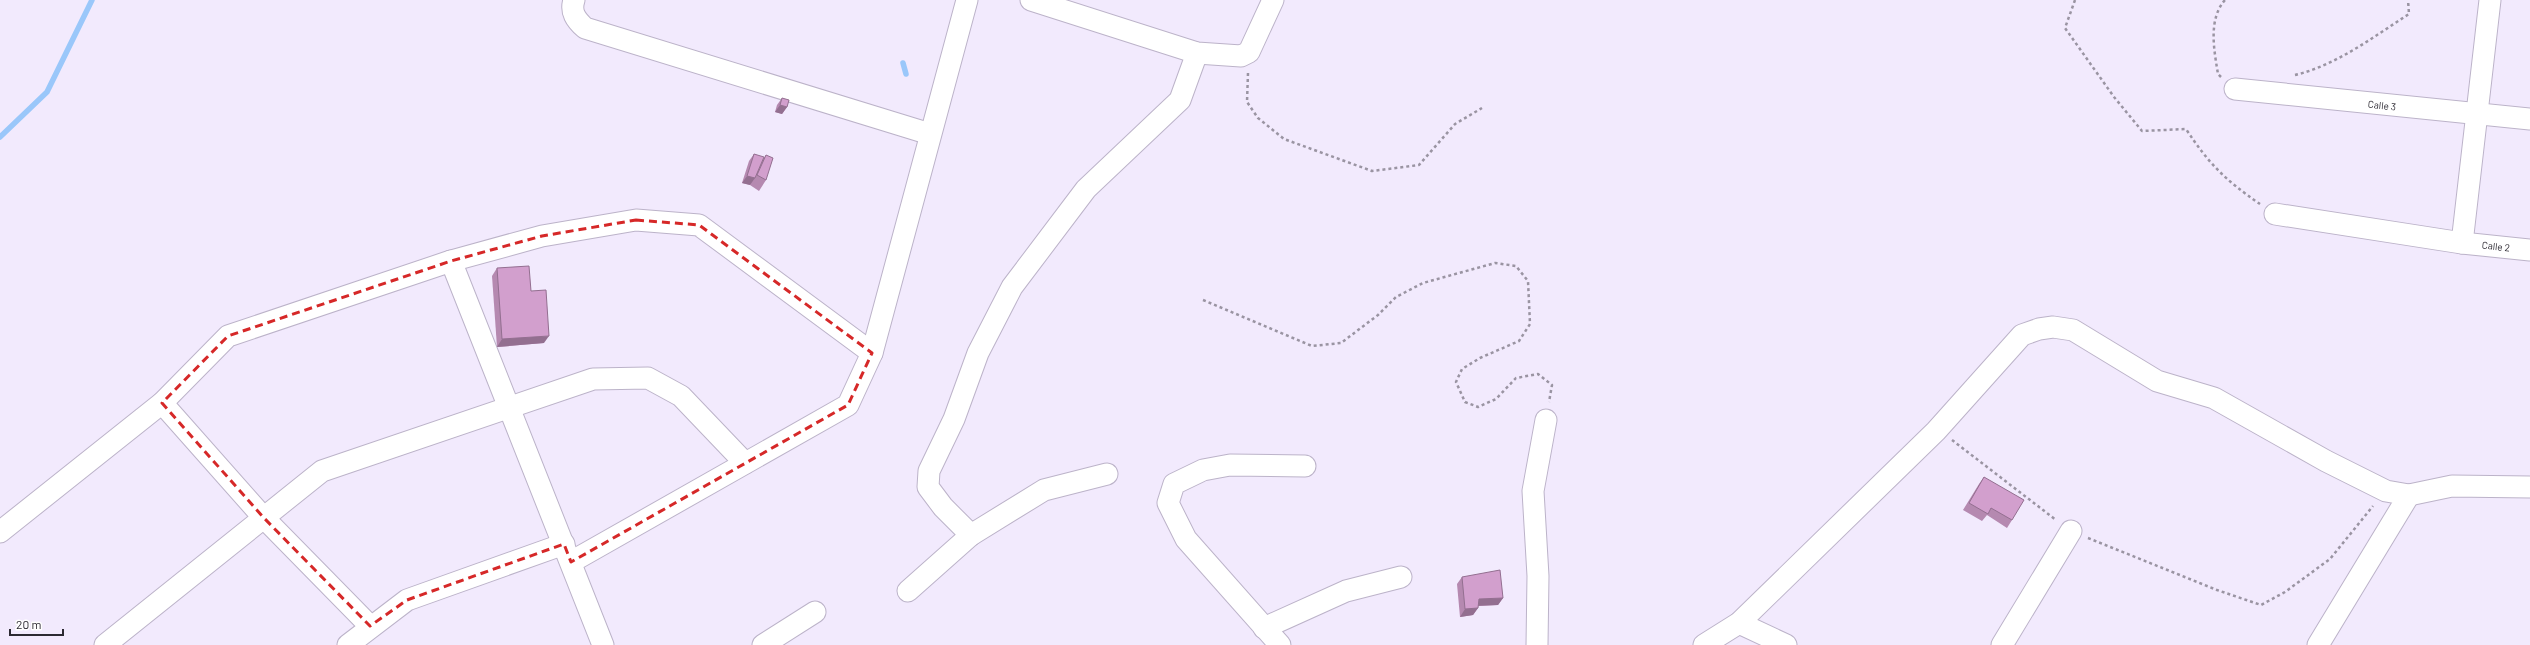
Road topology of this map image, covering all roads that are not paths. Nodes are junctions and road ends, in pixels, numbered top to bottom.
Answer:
1 (574, 0) edge
2 (967, 0) edge
3 (1031, 0) edge
4 (1273, 0) edge
5 (2490, 0) edge
6 (1197, 53) junction
7 (2235, 89) road end
8 (2476, 112) junction
9 (2530, 119) edge
10 (930, 134) junction
11 (2275, 214) road end
12 (2462, 243) junction
13 (2530, 250) edge
14 (452, 261) junction
15 (872, 353) junction
16 (162, 403) junction
17 (509, 408) junction
18 (1546, 420) road end
19 (745, 463) junction
20 (1305, 466) dead end
21 (1107, 474) dead end
22 (2530, 487) edge
23 (2409, 495) junction
24 (263, 517) junction
25 (2071, 531) road end
26 (0, 532) edge
27 (971, 535) junction
28 (567, 553) junction
29 (1401, 577) dead end
30 (908, 591) dead end
31 (815, 612) dead end
32 (1739, 623) junction
33 (370, 626) junction
34 (1264, 628) junction
35 (105, 645) edge
36 (348, 645) edge
37 (603, 645) edge
38 (763, 645) edge
39 (1280, 645) edge
40 (1537, 645) edge
41 (1704, 645) edge
42 (1786, 645) edge
43 (2002, 645) edge
44 (2318, 645) edge

1 - 10 street
2 - 10 street
3 - 6 street
4 - 6 street
5 - 8 street
6 - 27 street
7 - 8 street, Calle 3
8 - 9 street, Calle 3
8 - 12 street
10 - 15 street
11 - 12 street, Calle 2
12 - 13 street, Calle 2
14 - 15 street
14 - 16 street
14 - 17 street
15 - 19 street
16 - 24 street
16 - 26 street
17 - 19 street
17 - 24 street
17 - 28 street
18 - 40 street
19 - 28 street
20 - 34 street
21 - 27 street
22 - 23 street
23 - 32 street
23 - 44 street
24 - 33 street
24 - 35 street
25 - 43 street
27 - 30 street
28 - 33 street
28 - 37 street
29 - 34 street
31 - 38 street
32 - 41 street
32 - 42 street
33 - 36 street
34 - 39 street

